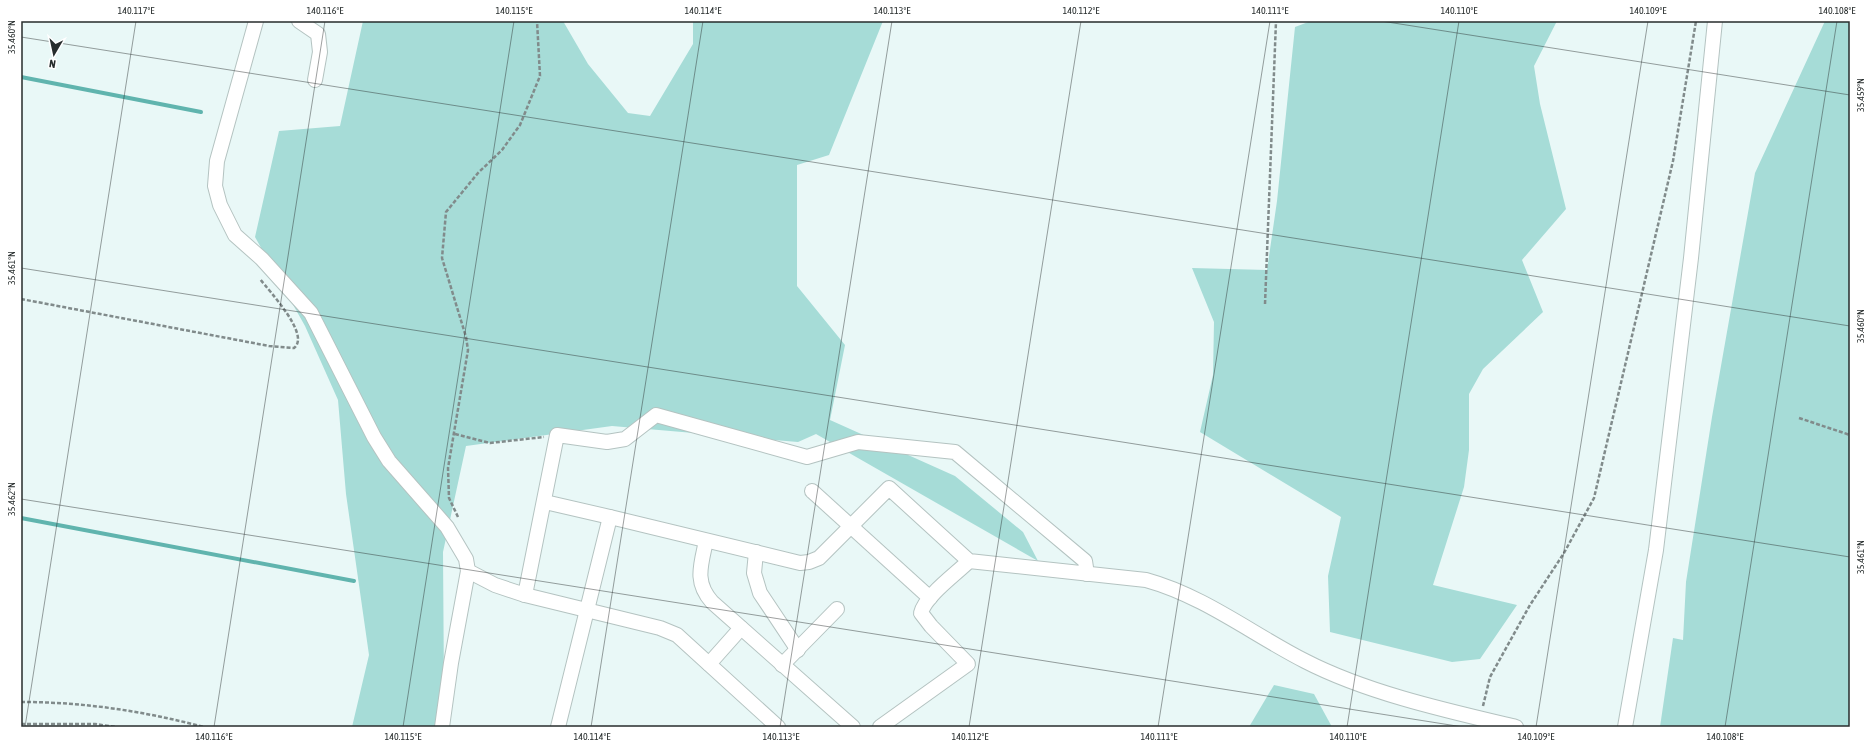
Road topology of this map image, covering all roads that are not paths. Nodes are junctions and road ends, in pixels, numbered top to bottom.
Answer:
1 (256, 21) edge
2 (299, 21) edge
3 (1715, 21) edge
4 (315, 80) dead end
5 (812, 491) dead end
6 (545, 502) junction
7 (610, 517) junction
8 (850, 527) junction
9 (706, 541) junction
10 (756, 552) junction
11 (969, 561) junction
12 (468, 571) junction
13 (1087, 574) junction
14 (525, 594) junction
15 (930, 598) junction
16 (837, 609) dead end
17 (586, 610) junction
18 (741, 628) junction
19 (798, 650) junction
20 (709, 664) junction
21 (782, 665) junction
22 (1480, 723) edge
23 (442, 727) edge
24 (558, 727) edge
25 (778, 727) edge
26 (853, 727) edge
27 (880, 727) edge
28 (1516, 727) edge
29 (1625, 727) edge

1 - 12 street
2 - 4 street
3 - 29 street
5 - 8 street
6 - 7 street
6 - 13 street
6 - 14 street
7 - 9 street
7 - 17 street
8 - 10 street
8 - 11 street
8 - 15 street
9 - 10 street
9 - 18 street
10 - 19 street
11 - 13 street
11 - 15 street
12 - 14 street
12 - 23 street
13 - 22 street
14 - 17 street
15 - 27 street
16 - 19 street
17 - 20 street
17 - 24 street
18 - 20 street
18 - 21 street
19 - 21 street
20 - 25 street
21 - 26 street
22 - 28 street

